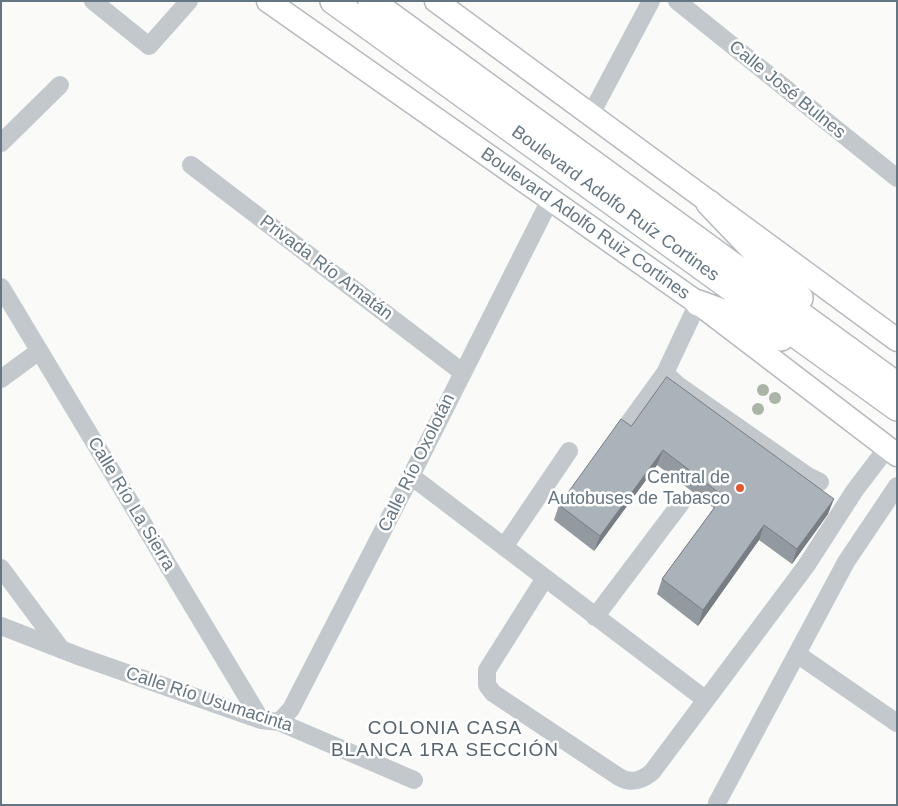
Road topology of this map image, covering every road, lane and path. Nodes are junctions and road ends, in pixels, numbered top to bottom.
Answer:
1 (190, 1) edge
2 (268, 1) edge
3 (333, 1) edge
4 (371, 1) edge
5 (436, 1) edge
6 (651, 1) edge
7 (677, 1) edge
8 (98, 3) edge
9 (60, 85) dead end
10 (590, 116) junction
11 (1, 143) edge
12 (191, 165) dead end
13 (897, 178) edge
14 (550, 200) junction
15 (709, 203) junction
16 (1, 287) edge
17 (698, 303) junction
18 (790, 319) junction
19 (897, 340) edge
20 (39, 351) junction
21 (462, 372) junction
22 (665, 373) junction
23 (1, 379) edge
24 (884, 383) edge
25 (897, 408) edge
26 (623, 431) edge
27 (569, 452) dead end
28 (892, 452) edge
29 (411, 476) junction
30 (820, 482) dead end
31 (897, 486) edge
32 (681, 503) dead end
33 (504, 547) junction
34 (1, 568) edge
35 (545, 578) junction
36 (595, 617) junction
37 (1, 626) edge
38 (63, 650) junction
39 (797, 654) junction
40 (706, 700) junction
41 (261, 720) junction
42 (279, 722) junction
43 (897, 723) edge
44 (414, 780) dead end
45 (717, 804) dead end

1 - 8 street
2 - 14 main road, Boulevard Adolfo Ruiz Cortines
3 - 18 highway, Boulevard Adolfo Ruíz Cortines
4 - 18 highway, Boulevard Adolfo Ruíz Cortines
5 - 10 main road
6 - 10 street
7 - 13 street, Calle José Bulnes
9 - 11 street
10 - 15 main road
12 - 21 street, Privada Río Amatán
14 - 17 main road, Boulevard Adolfo Ruiz Cortines
14 - 21 street, Calle Río Oxolotán
15 - 19 main road
15 - 24 highway
16 - 20 street, Calle Río La Sierra
17 - 22 street
17 - 24 highway
17 - 28 main road, Boulevard Adolfo Ruiz Cortines
18 - 24 highway, Boulevard Adolfo Ruíz Cortines
20 - 23 street
20 - 41 street, Calle Río La Sierra
21 - 29 street, Calle Río Oxolotán
22 - 26 street
22 - 30 street
24 - 25 highway, Boulevard Adolfo Ruíz Cortines
27 - 33 street
28 - 40 street
29 - 33 street
29 - 42 street, Calle Río Oxolotán
31 - 39 street
32 - 36 street
33 - 35 street
34 - 38 street
35 - 36 street
35 - 40 street
36 - 40 street
37 - 38 street, Calle Río Usumacinta
38 - 41 street, Calle Río Usumacinta
39 - 43 street
39 - 45 street
41 - 42 street, Calle Río Usumacinta
42 - 44 street, Calle Río Usumacinta

